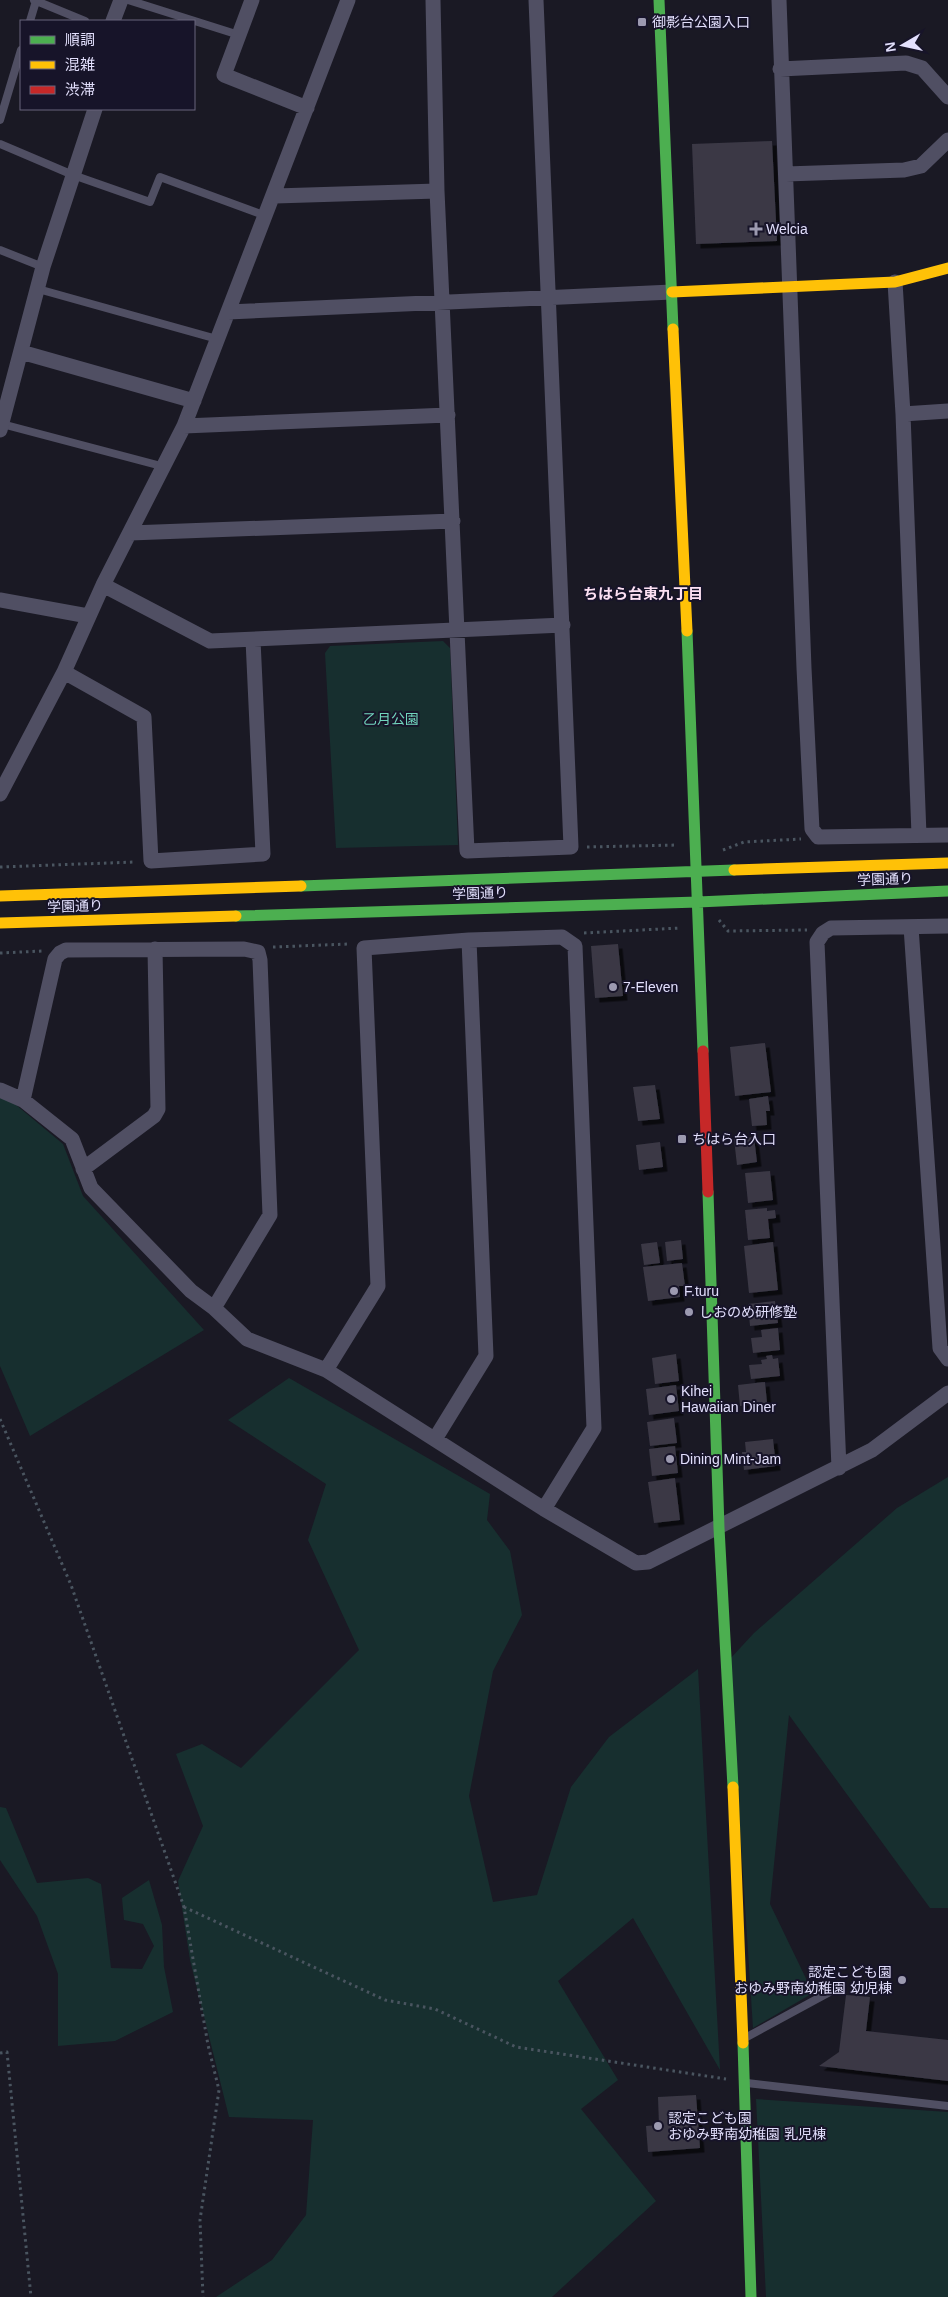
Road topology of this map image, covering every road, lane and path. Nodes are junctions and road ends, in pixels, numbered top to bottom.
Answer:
1 (35, 0) edge
2 (121, 0) edge
3 (128, 0) edge
4 (252, 0) edge
5 (348, 0) edge
6 (433, 0) edge
7 (536, 0) edge
8 (659, 0) edge
9 (779, 0) edge
10 (30, 20) edge
11 (83, 20) edge
12 (112, 20) edge
13 (191, 20) edge
14 (195, 21) edge
15 (239, 35) junction
16 (20, 53) edge
17 (780, 68) junction
18 (948, 97) edge
19 (307, 108) junction
20 (95, 110) edge
21 (0, 120) edge
22 (948, 140) edge
23 (0, 144) edge
24 (786, 174) junction
25 (73, 175) junction
26 (437, 191) junction
27 (275, 196) junction
28 (266, 216) junction
29 (0, 250) edge
30 (43, 267) junction
31 (948, 268) edge
32 (895, 282) junction
33 (791, 287) junction
34 (38, 289) junction
35 (672, 292) junction
36 (548, 298) junction
37 (443, 302) junction
38 (228, 312) junction
39 (217, 339) junction
40 (21, 352) junction
41 (194, 401) junction
42 (948, 411) edge
43 (903, 414) junction
44 (448, 415) junction
45 (184, 426) junction
46 (1, 427) edge
47 (164, 467) junction
48 (453, 521) junction
49 (130, 533) junction
50 (103, 585) junction
51 (0, 600) edge
52 (88, 616) junction
53 (563, 625) junction
54 (457, 631) junction
55 (254, 640) junction
56 (64, 672) junction
57 (0, 794) edge
58 (815, 832) junction
59 (919, 835) junction
60 (948, 835) edge
61 (696, 845) junction
62 (571, 847) junction
63 (723, 850) dead end
64 (151, 861) junction
65 (948, 863) edge
66 (0, 867) edge
67 (697, 870) junction
68 (948, 891) edge
69 (0, 896) edge
70 (698, 902) junction
71 (719, 919) dead end
72 (0, 923) edge
73 (948, 926) edge
74 (911, 927) junction
75 (699, 928) junction
76 (822, 933) junction
77 (469, 940) junction
78 (568, 941) junction
79 (364, 948) junction
80 (155, 949) junction
81 (258, 952) junction
82 (0, 953) edge
83 (60, 953) junction
84 (0, 1090) edge
85 (23, 1100) junction
86 (82, 1169) junction
87 (214, 1308) junction
88 (948, 1359) edge
89 (326, 1370) junction
90 (948, 1393) edge
91 (0, 1418) edge
92 (434, 1439) junction
93 (839, 1468) junction
94 (544, 1509) junction
95 (719, 1528) junction
96 (184, 1907) junction
97 (839, 1987) dead end
98 (743, 2040) junction
99 (0, 2052) edge
100 (745, 2082) junction
101 (948, 2106) edge
102 (31, 2297) edge
103 (202, 2297) edge
104 (751, 2297) edge

1 - 10 lane
1 - 11 lane
2 - 12 street
3 - 13 lane
4 - 15 street
5 - 19 street
6 - 26 street
7 - 36 street
8 - 35 street
9 - 17 street
14 - 15 lane
15 - 19 street
16 - 21 lane
17 - 18 street
17 - 24 street
19 - 27 street
20 - 25 street
22 - 24 street
23 - 25 lane
24 - 33 street
25 - 28 lane
25 - 30 street
26 - 27 street
26 - 37 street
27 - 28 street
28 - 38 street
29 - 30 lane
30 - 34 street
31 - 32 street
32 - 33 street
32 - 43 street
33 - 35 street
33 - 58 street
34 - 39 lane
34 - 40 street
35 - 36 street
35 - 61 street
36 - 37 street
36 - 53 street
37 - 38 street
37 - 44 street
38 - 39 street
39 - 41 street
40 - 41 street
40 - 46 street
41 - 45 street
42 - 43 street
43 - 59 street
44 - 45 street
44 - 48 street
45 - 47 street
46 - 47 lane
47 - 49 street
48 - 49 street
48 - 54 street
49 - 50 street
50 - 52 street
50 - 55 street
51 - 52 street
52 - 56 street
53 - 54 street
53 - 62 street
54 - 55 street
54 - 62 street
55 - 64 street
56 - 57 street
56 - 64 street
58 - 59 street
58 - 63 path
59 - 60 street
61 - 62 path
61 - 67 street
64 - 66 path
65 - 67 street, 学園通り
67 - 69 street, 学園通り
67 - 70 street
68 - 70 street, 学園通り
70 - 72 street, 学園通り
70 - 75 street
71 - 76 path
73 - 74 street
74 - 76 street
74 - 88 street
75 - 78 path
75 - 95 street
76 - 93 street
77 - 78 street
77 - 79 street
77 - 92 street
78 - 94 street
79 - 81 path
79 - 89 street
80 - 81 street
80 - 83 street
80 - 86 street
81 - 87 street
82 - 83 path
83 - 85 street
84 - 85 street
85 - 86 street
86 - 87 street
87 - 89 street
89 - 92 street
90 - 93 street
91 - 96 path
92 - 94 street
93 - 95 street
94 - 95 street
95 - 98 street
96 - 100 path
96 - 103 path
97 - 98 lane
98 - 100 street
99 - 102 path
100 - 101 lane
100 - 104 street

